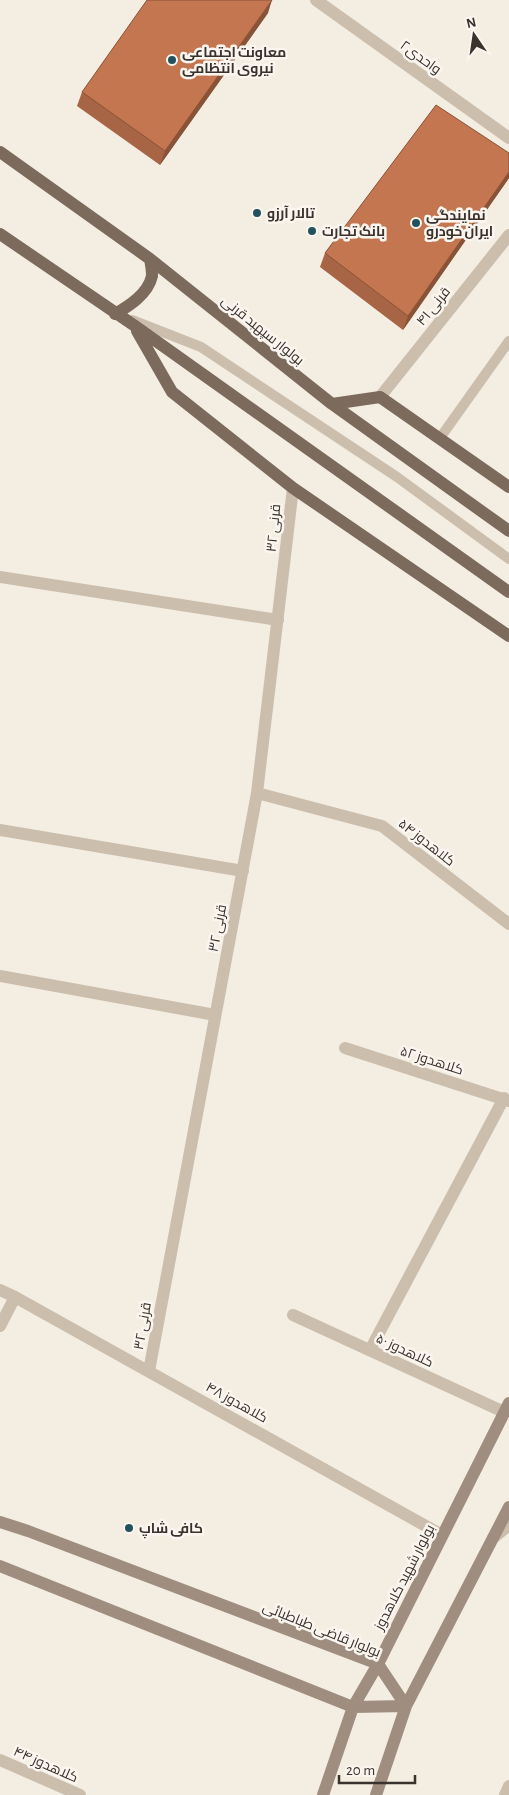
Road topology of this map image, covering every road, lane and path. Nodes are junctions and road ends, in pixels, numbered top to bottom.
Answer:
1 (316, 0) edge
2 (509, 138) edge
3 (0, 152) edge
4 (0, 234) edge
5 (509, 235) edge
6 (150, 259) junction
7 (115, 314) junction
8 (135, 326) junction
9 (509, 341) edge
10 (380, 397) junction
11 (332, 404) junction
12 (440, 438) junction
13 (509, 487) edge
14 (293, 488) junction
15 (509, 531) edge
16 (509, 559) edge
17 (0, 577) edge
18 (509, 592) edge
19 (278, 620) junction
20 (509, 636) edge
21 (257, 793) junction
22 (0, 830) edge
23 (242, 871) junction
24 (509, 924) edge
25 (0, 976) edge
26 (215, 1016) junction
27 (345, 1048) dead end
28 (506, 1099) edge
29 (0, 1290) edge
30 (15, 1297) junction
31 (293, 1315) dead end
32 (0, 1326) edge
33 (370, 1350) junction
34 (149, 1371) junction
35 (507, 1408) edge
36 (509, 1507) edge
37 (0, 1522) edge
38 (509, 1525) edge
39 (442, 1535) junction
40 (493, 1538) junction
41 (0, 1566) edge
42 (378, 1664) junction
43 (406, 1706) junction
44 (353, 1707) junction
45 (0, 1760) edge
46 (509, 1786) edge
47 (73, 1794) edge
48 (323, 1795) edge
49 (376, 1795) edge
50 (505, 1795) edge

1 - 2 street, واحدی۲
3 - 6 main road, بولوار سپهبد قرنی
4 - 7 main road
5 - 10 street, قرنی ۴۱
6 - 7 main road
6 - 11 main road, بولوار سپهبد قرنی
7 - 8 main road
7 - 16 lane
8 - 14 main road
8 - 18 main road
9 - 12 lane
10 - 11 main road
10 - 12 main road
11 - 15 main road, بولوار سپهبد قرنی
12 - 13 main road
14 - 19 street, قرنی ۳۲
14 - 20 main road
17 - 19 street
19 - 21 street, قرنی ۳۲
21 - 23 street, قرنی ۳۲
21 - 24 street, کلاهدوز ۵۴
22 - 23 street
23 - 26 street, قرنی ۳۲
25 - 26 street
26 - 34 street, قرنی ۳۲
27 - 28 street, کلاهدوز ۵۲
28 - 33 street
29 - 30 street, کلاهدوز ۴۸
30 - 32 street
30 - 34 street, کلاهدوز ۴۸
31 - 33 street, کلاهدوز ۵۰
33 - 35 street, کلاهدوز ۵۰
34 - 39 street, کلاهدوز ۴۸
35 - 39 main road, بولوار شهید کلاهدوز
36 - 40 main road
37 - 42 main road, بولوار قاضی طباطبائی
38 - 40 street
39 - 42 main road, بولوار شهید کلاهدوز
40 - 43 main road
41 - 44 main road
42 - 43 main road, بولوار قاضی طباطبائی
42 - 44 main road, بولوار شهید کلاهدوز
43 - 44 main road
43 - 49 main road
44 - 48 main road, بولوار شهید کلاهدوز
45 - 47 street, کلاهدوز ۴۴
46 - 50 street

